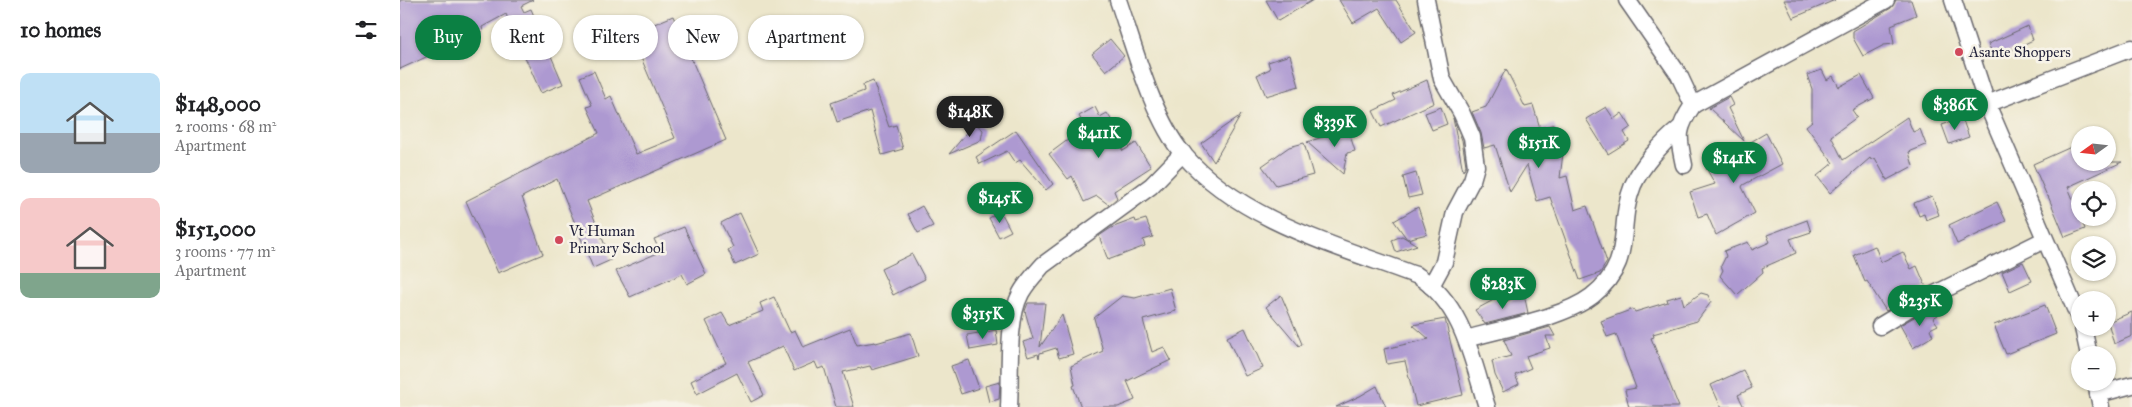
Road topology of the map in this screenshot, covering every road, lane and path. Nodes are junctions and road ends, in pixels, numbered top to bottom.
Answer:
1 (1118, 0) edge
2 (1426, 0) edge
3 (1627, 0) edge
4 (1886, 0) edge
5 (1953, 0) edge
6 (2132, 48) edge
7 (1987, 104) junction
8 (1692, 105) junction
9 (1679, 129) junction
10 (1183, 153) junction
11 (1684, 165) dead end
12 (2044, 240) junction
13 (1431, 286) junction
14 (2071, 300) edge
15 (1880, 326) dead end
16 (1466, 339) junction
17 (2132, 385) edge
18 (2098, 394) edge
19 (1009, 407) edge
20 (1487, 407) edge

1 - 10 street
2 - 13 street
3 - 8 street
4 - 8 street
5 - 7 street
6 - 7 street
7 - 12 street
8 - 9 street
9 - 11 street
9 - 16 street
10 - 13 street
10 - 19 street
12 - 14 street
12 - 15 street
13 - 16 street
16 - 20 street
17 - 18 street

